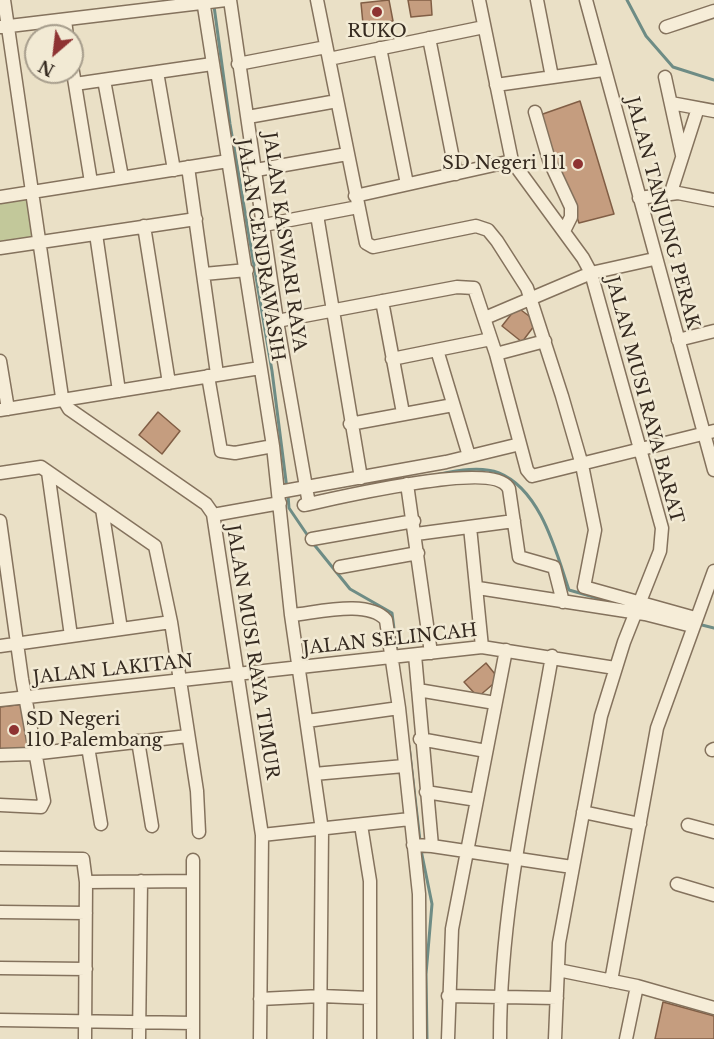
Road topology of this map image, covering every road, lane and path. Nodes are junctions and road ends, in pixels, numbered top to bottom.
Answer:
1 (4, 0) edge
2 (228, 0) edge
3 (317, 0) edge
4 (479, 0) edge
5 (537, 0) edge
6 (586, 0) edge
7 (205, 2) edge
8 (714, 11) edge
9 (65, 20) junction
10 (66, 24) edge
11 (4, 26) edge
12 (484, 27) junction
13 (666, 27) dead end
14 (429, 39) junction
15 (380, 48) junction
16 (327, 53) junction
17 (212, 64) junction
18 (238, 64) junction
19 (603, 70) junction
20 (157, 72) junction
21 (552, 76) junction
22 (665, 78) dead end
23 (104, 80) junction
24 (84, 83) edge
25 (75, 84) edge
26 (496, 85) junction
27 (337, 101) junction
28 (671, 103) junction
29 (698, 108) junction
30 (535, 111) dead end
31 (714, 111) edge
32 (248, 117) junction
33 (347, 154) junction
34 (683, 159) junction
35 (228, 161) junction
36 (512, 161) junction
37 (188, 167) junction
38 (174, 170) junction
39 (256, 170) junction
40 (456, 174) junction
41 (122, 177) junction
42 (91, 182) junction
43 (407, 184) junction
44 (33, 192) junction
45 (671, 192) junction
46 (0, 197) edge
47 (639, 198) junction
48 (714, 200) edge
49 (356, 201) junction
50 (317, 214) junction
51 (196, 219) junction
52 (264, 225) junction
53 (144, 226) junction
54 (564, 231) junction
55 (96, 234) junction
56 (39, 243) junction
57 (0, 248) edge
58 (654, 259) junction
59 (247, 270) junction
60 (591, 273) junction
61 (204, 274) junction
62 (531, 297) junction
63 (382, 301) junction
64 (332, 310) junction
65 (485, 318) junction
66 (277, 321) junction
67 (714, 331) edge
68 (491, 339) junction
69 (678, 340) junction
70 (546, 341) junction
71 (437, 350) junction
72 (496, 354) junction
73 (392, 358) junction
74 (0, 361) edge
75 (260, 368) junction
76 (213, 375) junction
77 (168, 383) junction
78 (119, 391) junction
79 (63, 400) junction
80 (453, 405) junction
81 (4, 409) edge
82 (403, 413) junction
83 (350, 424) junction
84 (709, 431) edge
85 (520, 444) junction
86 (273, 447) junction
87 (641, 450) junction
88 (469, 456) junction
89 (582, 465) junction
90 (714, 470) edge
91 (444, 471) junction
92 (48, 472) junction
93 (0, 473) edge
94 (360, 478) junction
95 (407, 484) junction
96 (284, 494) junction
97 (307, 499) junction
98 (102, 509) junction
99 (213, 515) junction
100 (0, 521) edge
101 (514, 521) junction
102 (470, 527) junction
103 (415, 528) junction
104 (312, 539) dead end
105 (418, 553) junction
106 (340, 567) dead end
107 (714, 571) edge
108 (478, 588) junction
109 (5, 597) edge
110 (563, 602) junction
111 (638, 607) junction
112 (291, 615) junction
113 (171, 622) junction
114 (694, 622) junction
115 (121, 629) junction
116 (71, 636) junction
117 (16, 644) junction
118 (0, 646) edge
119 (483, 647) junction
120 (506, 650) junction
121 (431, 653) junction
122 (412, 655) junction
123 (552, 656) junction
124 (394, 657) junction
125 (298, 668) junction
126 (615, 668) junction
127 (239, 675) junction
128 (180, 682) junction
129 (418, 690) junction
130 (26, 697) junction
131 (0, 700) edge
132 (495, 703) junction
133 (399, 708) junction
134 (307, 721) junction
135 (188, 736) junction
136 (420, 739) junction
137 (138, 741) junction
138 (88, 747) junction
139 (486, 751) junction
140 (36, 753) junction
141 (0, 754) edge
142 (404, 766) junction
143 (314, 774) junction
144 (426, 792) junction
145 (477, 800) junction
146 (0, 806) edge
147 (583, 812) junction
148 (410, 819) junction
149 (101, 824) dead end
150 (640, 824) junction
151 (361, 825) junction
152 (688, 825) dead end
153 (152, 826) dead end
154 (322, 830) junction
155 (199, 832) dead end
156 (714, 832) edge
157 (262, 835) junction
158 (422, 845) junction
159 (466, 850) junction
160 (0, 858) edge
161 (515, 859) junction
162 (193, 860) dead end
163 (572, 867) junction
164 (141, 881) junction
165 (192, 881) junction
166 (86, 882) junction
167 (677, 884) dead end
168 (714, 895) edge
169 (0, 912) edge
170 (86, 913) junction
171 (0, 968) edge
172 (86, 969) junction
173 (558, 970) junction
174 (611, 981) junction
175 (638, 986) junction
176 (321, 996) junction
177 (448, 996) junction
178 (370, 998) junction
179 (500, 998) junction
180 (557, 998) junction
181 (260, 999) junction
182 (714, 1008) edge
183 (0, 1020) edge
184 (85, 1023) junction
185 (140, 1023) junction
186 (193, 1023) junction
187 (85, 1039) edge
188 (139, 1039) edge
189 (193, 1039) edge
190 (260, 1039) edge
191 (320, 1039) edge
192 (370, 1039) edge
193 (420, 1039) edge
194 (448, 1039) edge
195 (500, 1039) edge
196 (555, 1039) edge
197 (627, 1039) edge

1 - 11 street
2 - 7 street
2 - 18 street, JALAN KASWARI RAYA
3 - 16 street
4 - 12 street, JALAN MUSI RAYA BARAT
5 - 21 street
6 - 19 street, JALAN TANJUNG PERAK
7 - 9 street
7 - 17 street, JALAN CENDRAWASIH
8 - 13 street
9 - 10 street
9 - 11 street
11 - 44 street
12 - 14 street
12 - 26 street, JALAN MUSI RAYA BARAT
14 - 15 street
14 - 40 street
15 - 16 street
15 - 43 street
16 - 18 street
16 - 27 street
17 - 20 street
17 - 35 street, JALAN CENDRAWASIH
18 - 32 street, JALAN KASWARI RAYA
19 - 21 street
19 - 47 street, JALAN TANJUNG PERAK
20 - 23 street
20 - 38 street
21 - 26 street
22 - 28 street
23 - 24 street
23 - 41 street
25 - 42 street
26 - 36 street, JALAN MUSI RAYA BARAT
27 - 32 street
27 - 33 street
28 - 29 street
28 - 34 street
29 - 31 street
29 - 34 street
30 - 54 street
32 - 39 street, JALAN KASWARI RAYA
33 - 39 street
33 - 49 street
34 - 45 street
35 - 37 street
35 - 59 street, JALAN CENDRAWASIH
36 - 40 street
36 - 54 street, JALAN MUSI RAYA BARAT
37 - 38 street
37 - 51 street
38 - 41 street
39 - 52 street, JALAN KASWARI RAYA
40 - 43 street
41 - 42 street
42 - 44 street
43 - 49 street
44 - 46 street
44 - 56 street
45 - 47 street
45 - 48 street
47 - 58 street, JALAN TANJUNG PERAK
49 - 50 street
49 - 62 street
50 - 52 street
50 - 64 street
51 - 53 street
51 - 61 street
52 - 66 street, JALAN KASWARI RAYA
53 - 55 street
53 - 77 street
54 - 60 street, JALAN MUSI RAYA BARAT
55 - 56 street
55 - 78 street
56 - 57 street
56 - 79 street
58 - 60 street
58 - 69 street, JALAN TANJUNG PERAK
59 - 61 street
59 - 75 street, JALAN CENDRAWASIH
60 - 62 street
60 - 87 street, JALAN MUSI RAYA BARAT
61 - 76 street
62 - 65 street
62 - 70 street
63 - 64 street
63 - 65 street
63 - 73 street
64 - 66 street
64 - 83 street
65 - 68 street
66 - 97 street, JALAN KASWARI RAYA
67 - 69 street
68 - 71 street
68 - 72 street
69 - 84 street, JALAN TANJUNG PERAK
70 - 72 street
70 - 89 street
71 - 73 street
71 - 80 street
72 - 85 street
73 - 82 street
74 - 81 street
75 - 76 street
75 - 86 street, JALAN CENDRAWASIH
76 - 77 street
76 - 86 street
77 - 78 street
78 - 79 street
79 - 81 street
79 - 99 street, JALAN MUSI RAYA TIMUR
80 - 82 street
80 - 88 street
82 - 83 street
83 - 94 street
84 - 87 street
84 - 90 street, JALAN TANJUNG PERAK
85 - 88 street
85 - 89 street
86 - 96 street, JALAN CENDRAWASIH
87 - 89 street
87 - 111 street, JALAN MUSI RAYA BARAT
88 - 91 street
89 - 111 street
91 - 94 street
91 - 95 street
91 - 101 street
92 - 93 street
92 - 98 street
92 - 116 street
94 - 97 street
95 - 97 street
95 - 103 street
96 - 97 street
96 - 99 street
96 - 112 street, JALAN CENDRAWASIH
98 - 113 street
98 - 115 street
99 - 127 street, JALAN MUSI RAYA TIMUR
100 - 109 street, JALAN LAKITAN
101 - 102 street
101 - 110 street
102 - 103 street
102 - 108 street
103 - 104 street
103 - 105 street
105 - 106 street
105 - 121 street
107 - 114 street
108 - 110 street
108 - 119 street
109 - 117 street, JALAN LAKITAN
110 - 111 street
111 - 114 street
111 - 126 street, JALAN MUSI RAYA BARAT
112 - 124 street
112 - 125 street, JALAN CENDRAWASIH
113 - 115 street
113 - 128 street
114 - 150 street
115 - 116 street
116 - 117 street
117 - 118 street
117 - 130 street, JALAN LAKITAN
119 - 120 street, JALAN SELINCAH
119 - 121 street, JALAN SELINCAH
120 - 123 street, JALAN SELINCAH
120 - 132 street
121 - 122 street, JALAN SELINCAH
122 - 124 street, JALAN SELINCAH
122 - 129 street
123 - 126 street, JALAN SELINCAH
123 - 161 street
124 - 125 street, JALAN SELINCAH
124 - 133 street
125 - 127 street, JALAN SELINCAH
125 - 134 street, JALAN CENDRAWASIH
126 - 147 street, JALAN MUSI RAYA BARAT
127 - 128 street, JALAN LAKITAN
127 - 157 street, JALAN MUSI RAYA TIMUR
128 - 130 street, JALAN LAKITAN
128 - 135 street
129 - 132 street
129 - 136 street
130 - 131 street
130 - 140 street
132 - 139 street
133 - 134 street
133 - 142 street
134 - 143 street, JALAN CENDRAWASIH
135 - 137 street
135 - 155 street
136 - 139 street
136 - 144 street
137 - 138 street
137 - 153 street
138 - 140 street
138 - 149 street
139 - 145 street
140 - 141 street
140 - 146 street
142 - 143 street
142 - 148 street
143 - 154 street, JALAN CENDRAWASIH
144 - 145 street
144 - 158 street
145 - 159 street
147 - 150 street
147 - 163 street, JALAN MUSI RAYA BARAT
148 - 151 street
148 - 158 street
150 - 174 street
151 - 154 street
151 - 178 street
152 - 156 street
154 - 157 street
154 - 176 street, JALAN CENDRAWASIH
157 - 181 street, JALAN MUSI RAYA TIMUR
158 - 159 street
158 - 193 street
159 - 161 street
159 - 177 street
160 - 166 street
161 - 163 street
161 - 179 street
162 - 165 street
163 - 173 street, JALAN MUSI RAYA BARAT
164 - 165 street
164 - 166 street
164 - 185 street
165 - 186 street
166 - 170 street
167 - 168 street
169 - 170 street
170 - 172 street
171 - 172 street
172 - 184 street
173 - 174 street
173 - 180 street, JALAN MUSI RAYA BARAT
174 - 175 street
175 - 182 street
175 - 197 street
176 - 178 street
176 - 181 street
176 - 191 street, JALAN CENDRAWASIH
177 - 179 street
177 - 194 street
178 - 192 street
179 - 180 street
179 - 195 street
180 - 196 street, JALAN MUSI RAYA BARAT
181 - 190 street, JALAN MUSI RAYA TIMUR
183 - 184 street
184 - 185 street
184 - 187 street
185 - 186 street
185 - 188 street
186 - 189 street

